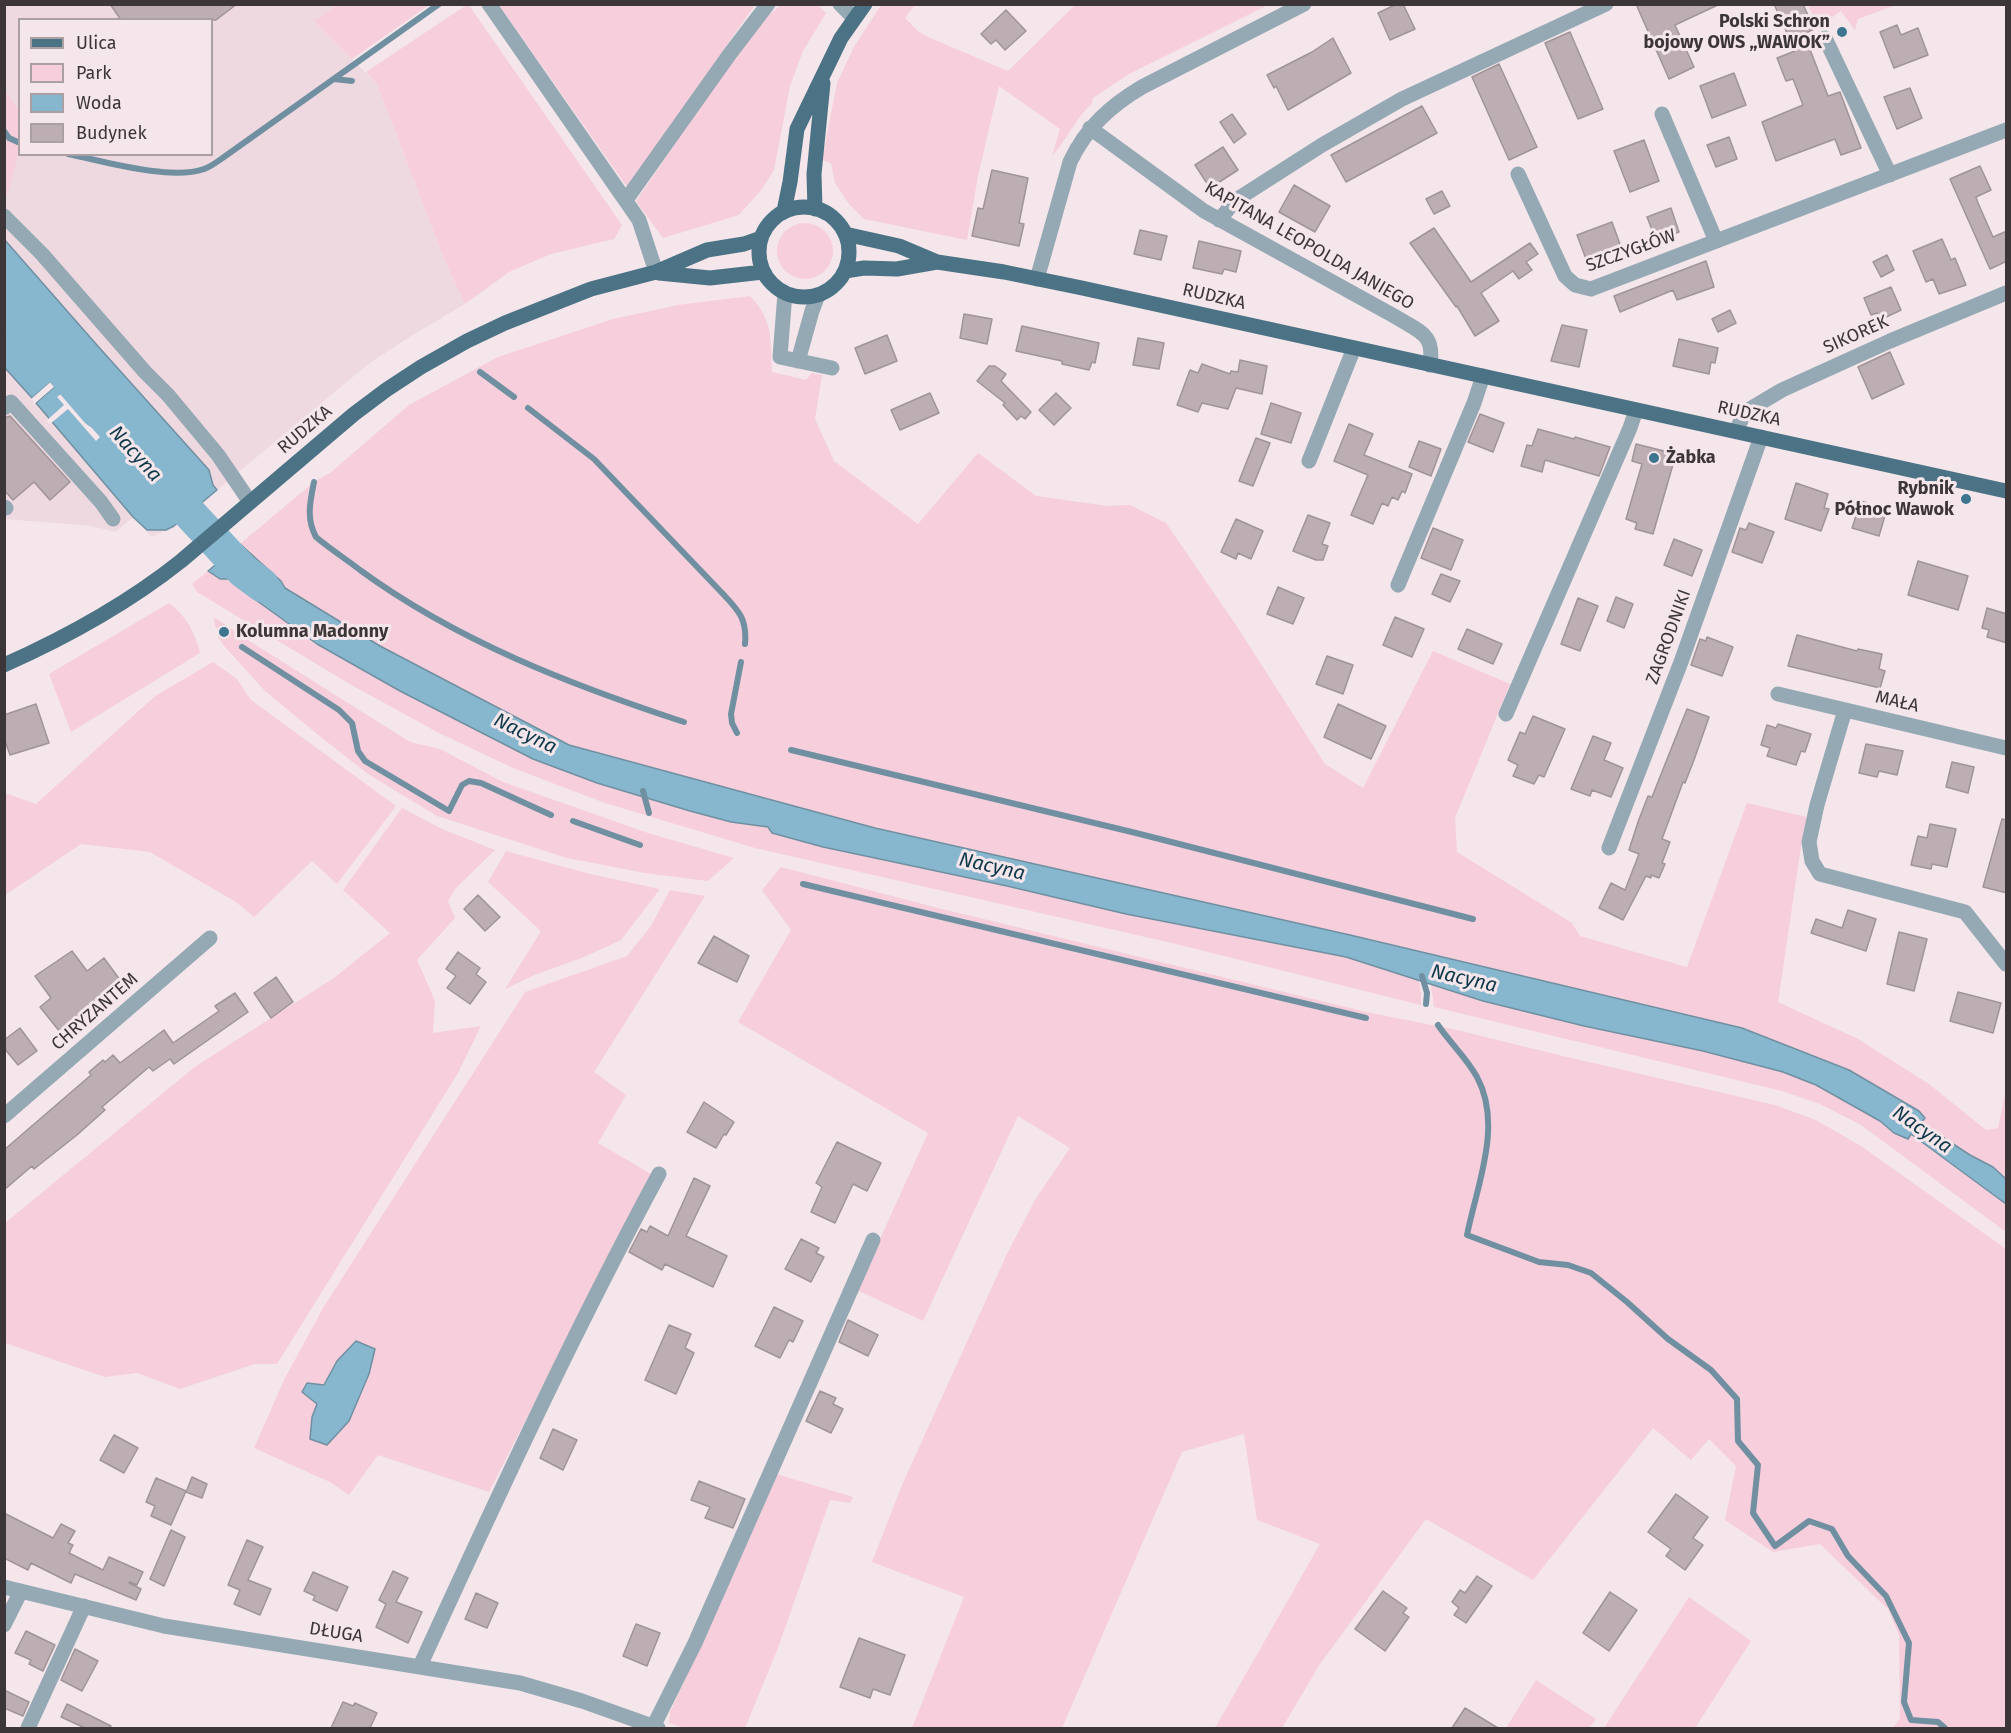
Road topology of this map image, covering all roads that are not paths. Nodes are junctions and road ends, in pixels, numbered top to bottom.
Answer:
1 (489, 4) edge
2 (768, 4) edge
3 (840, 4) edge
4 (865, 4) edge
5 (1304, 4) edge
6 (1606, 4) edge
7 (854, 18) junction
8 (1825, 38) dead end
9 (824, 74) junction
10 (1662, 114) dead end
11 (1090, 128) junction
12 (2007, 130) edge
13 (1518, 174) dead end
14 (1890, 174) junction
15 (626, 200) junction
16 (815, 209) junction
17 (784, 211) junction
18 (4, 216) edge
19 (1219, 220) junction
20 (845, 234) junction
21 (761, 238) junction
22 (1716, 241) junction
23 (937, 262) junction
24 (845, 271) junction
25 (656, 272) junction
26 (763, 272) junction
27 (1037, 279) junction
28 (785, 293) junction
29 (2007, 293) edge
30 (818, 295) junction
31 (1354, 348) junction
32 (798, 361) junction
33 (1430, 365) junction
34 (832, 368) dead end
35 (1483, 376) junction
36 (7, 401) edge
37 (1636, 410) junction
38 (1736, 432) junction
39 (1761, 437) junction
40 (1309, 461) dead end
41 (2007, 491) edge
42 (244, 508) junction
43 (114, 519) dead end
44 (1398, 585) dead end
45 (4, 665) edge
46 (1778, 694) dead end
47 (1845, 710) junction
48 (1506, 714) dead end
49 (2007, 748) edge
50 (1609, 848) dead end
51 (210, 938) dead end
52 (2007, 964) edge
53 (4, 1116) edge
54 (659, 1174) dead end
55 (873, 1240) dead end
56 (4, 1587) edge
57 (21, 1591) junction
58 (84, 1606) junction
59 (4, 1625) edge
60 (420, 1666) junction
61 (28, 1728) edge
62 (655, 1728) edge

1 - 15 street
2 - 15 street
3 - 7 street
4 - 7 main road
5 - 11 street
6 - 19 street
7 - 9 main road
8 - 14 street
9 - 16 main road
9 - 17 main road
10 - 22 street
11 - 19 street, KAPITANA LEOPOLDA JANIEGO
11 - 27 street
12 - 14 street, SZCZYGŁÓW
13 - 22 street, SZCZYGŁÓW
14 - 22 street, SZCZYGŁÓW
15 - 25 street
16 - 17 main road
16 - 20 main road
17 - 21 main road
18 - 42 street
19 - 33 street, KAPITANA LEOPOLDA JANIEGO
20 - 23 main road, RUDZKA
20 - 24 main road
21 - 25 main road, RUDZKA
21 - 26 main road
23 - 24 main road, RUDZKA
23 - 27 main road, RUDZKA
24 - 30 main road
25 - 26 main road, RUDZKA
25 - 42 main road, RUDZKA
26 - 28 main road
27 - 31 main road, RUDZKA
28 - 30 main road
28 - 32 street
29 - 38 street, SIKOREK
30 - 32 street
31 - 33 main road, RUDZKA
31 - 40 street
32 - 34 street
33 - 35 main road, RUDZKA
35 - 37 main road, RUDZKA
35 - 44 street
36 - 43 street
37 - 38 main road, RUDZKA
37 - 48 street
38 - 39 main road, RUDZKA
39 - 41 main road, RUDZKA
39 - 50 street, ZAGRODNIKI
42 - 45 main road, RUDZKA
46 - 47 street, MAŁA
47 - 49 street, MAŁA
47 - 52 street
51 - 53 street, CHRYZANTEM
54 - 60 street
55 - 62 street
56 - 57 street, DŁUGA
57 - 58 street, DŁUGA
57 - 59 street
58 - 60 street, DŁUGA
58 - 61 street
60 - 62 street, DŁUGA

